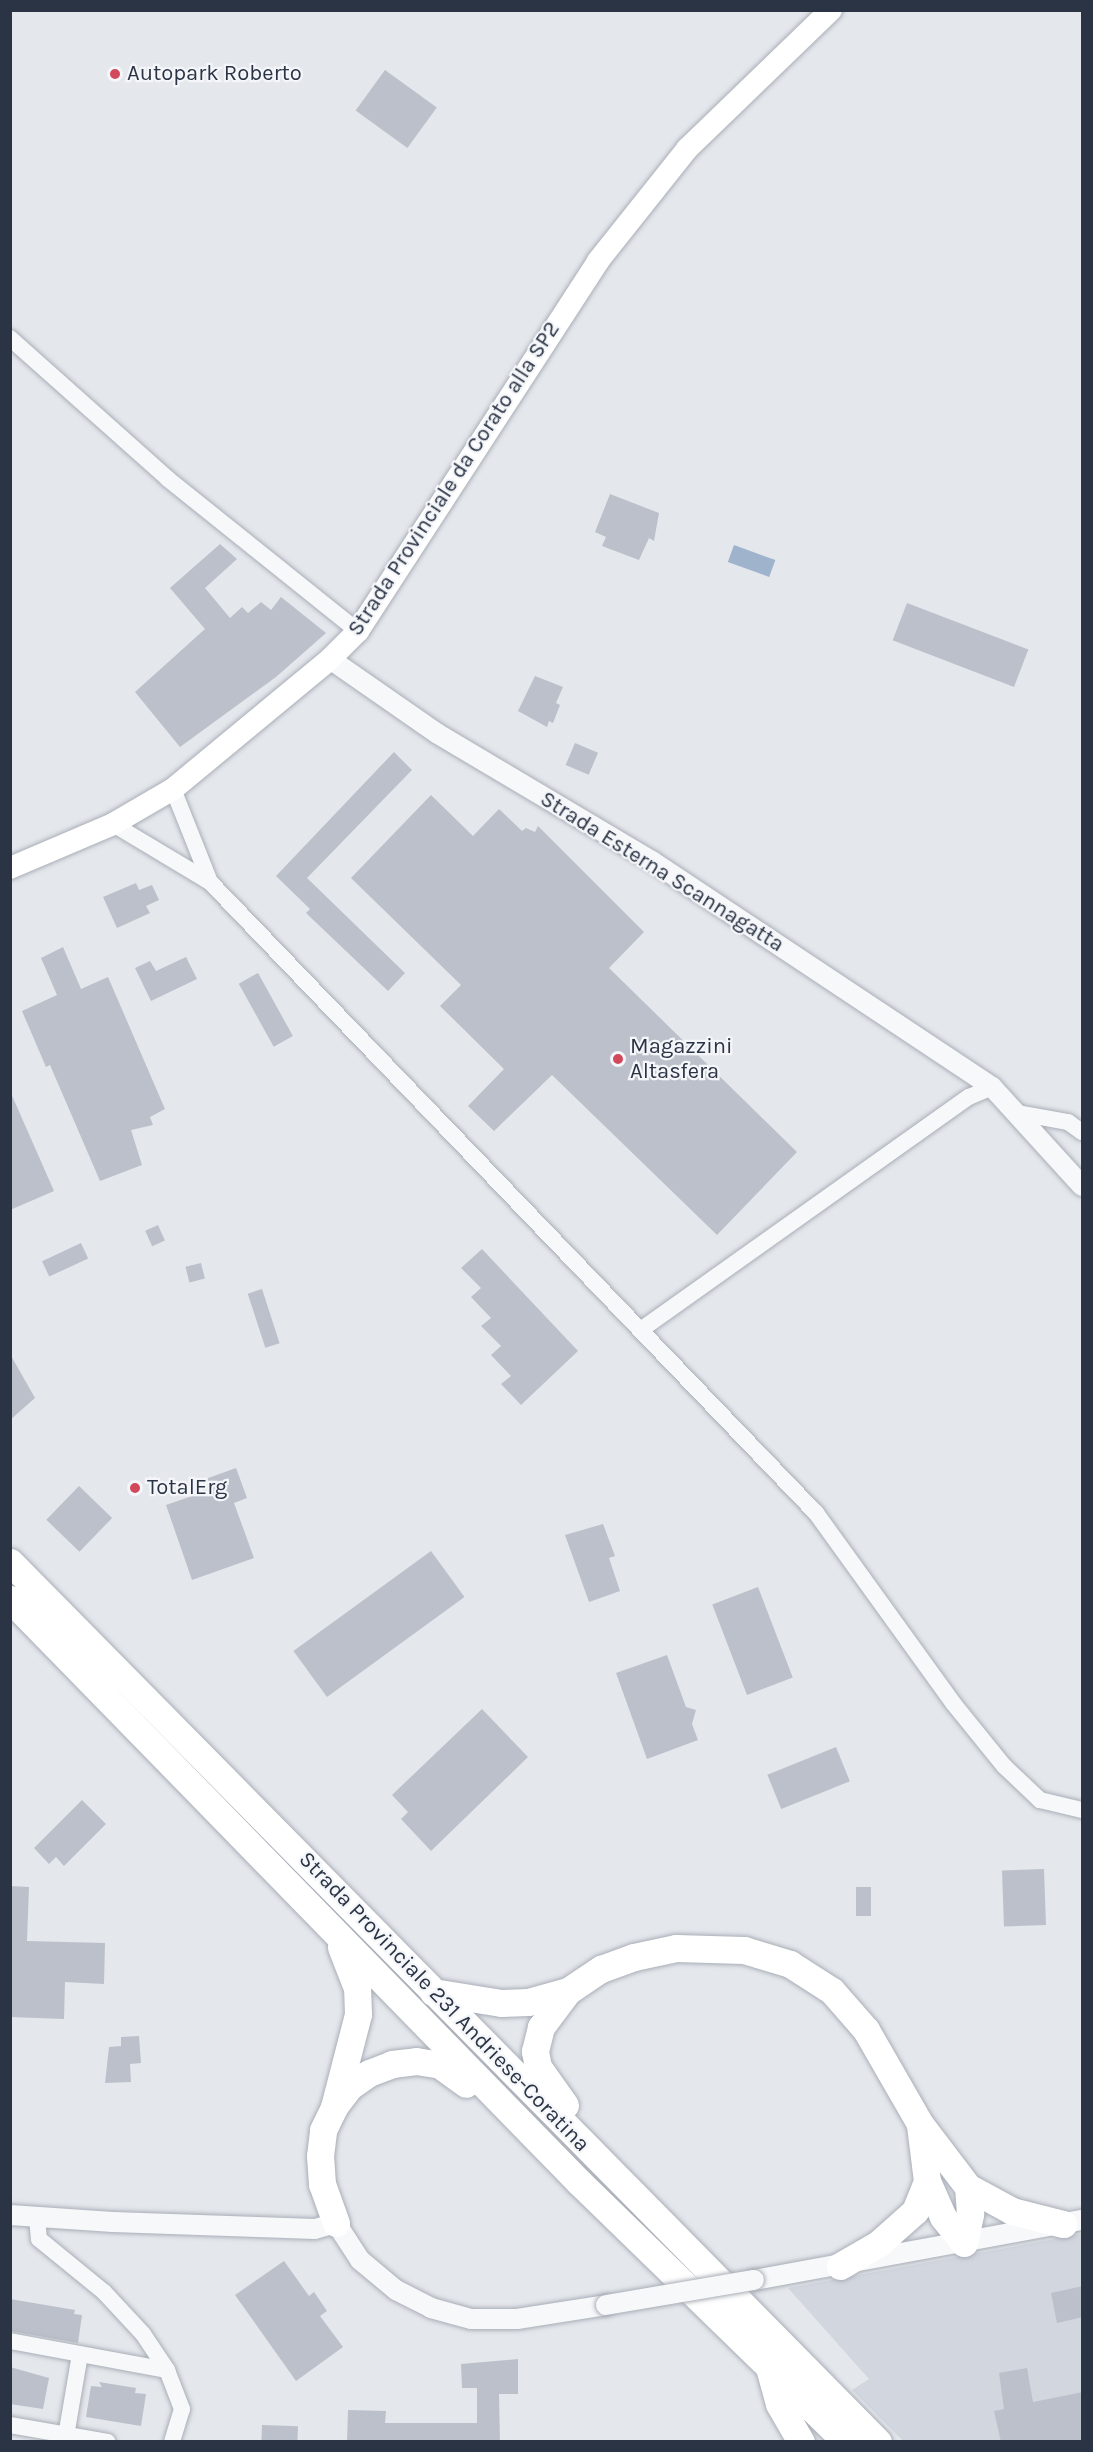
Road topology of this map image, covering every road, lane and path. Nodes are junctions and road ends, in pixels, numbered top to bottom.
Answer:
1 (831, 10) edge
2 (10, 338) edge
3 (358, 631) junction
4 (330, 659) junction
5 (173, 789) junction
6 (113, 824) junction
7 (10, 868) edge
8 (210, 882) junction
9 (992, 1087) junction
10 (1017, 1113) junction
11 (1083, 1132) edge
12 (1083, 1186) edge
13 (642, 1329) junction
14 (10, 1562) edge
15 (10, 1599) edge
16 (1083, 1810) edge
17 (338, 1938) junction
18 (568, 1990) junction
19 (433, 1992) junction
20 (334, 2107) junction
21 (920, 2124) junction
22 (586, 2148) junction
23 (927, 2181) junction
24 (579, 2182) junction
25 (969, 2187) junction
26 (10, 2214) edge
27 (36, 2217) junction
28 (1073, 2222) edge
29 (336, 2223) junction
30 (963, 2243) junction
31 (840, 2266) junction
32 (10, 2341) edge
33 (80, 2354) junction
34 (768, 2363) junction
35 (167, 2370) junction
36 (10, 2425) edge
37 (65, 2438) edge
38 (108, 2442) edge
39 (172, 2442) edge
40 (801, 2442) edge
41 (846, 2442) edge
42 (878, 2442) edge

1 - 3 main road, Strada Provinciale da Corato alla SP2
2 - 3 street
3 - 4 main road, Strada Provinciale da Corato alla SP2
4 - 5 main road, Strada Provinciale da Corato alla SP2
4 - 9 street, Strada Esterna Scannagatta
5 - 6 main road, Strada Provinciale da Corato alla SP2
5 - 8 street
6 - 7 main road, Strada Provinciale da Corato alla SP2
6 - 8 street
8 - 13 street
9 - 10 street, Strada Esterna Scannagatta
9 - 13 street
10 - 11 street
10 - 12 street, Strada Esterna Scannagatta
13 - 16 street
14 - 19 highway, Strada Provinciale 231 Andriese-Coratina
15 - 17 highway, Strada Provinciale 231 Andriese-Coratina
17 - 20 highway
17 - 24 highway, Strada Provinciale 231 Andriese-Coratina
18 - 19 highway
18 - 21 highway
18 - 22 highway
19 - 22 highway, Strada Provinciale 231 Andriese-Coratina
20 - 24 highway
20 - 29 highway
21 - 23 highway
21 - 25 highway
22 - 42 highway, Strada Provinciale 231 Andriese-Coratina
23 - 30 highway
23 - 31 highway
24 - 34 highway, Strada Provinciale 231 Andriese-Coratina
25 - 28 highway
25 - 30 highway
26 - 27 street
27 - 29 street
27 - 35 street
28 - 30 street
29 - 31 street, bridge
30 - 31 street
32 - 33 street
33 - 35 street
33 - 37 street
34 - 40 highway
34 - 41 highway, Strada Provinciale 231 Andriese-Coratina
35 - 39 street
36 - 37 street
37 - 38 street

